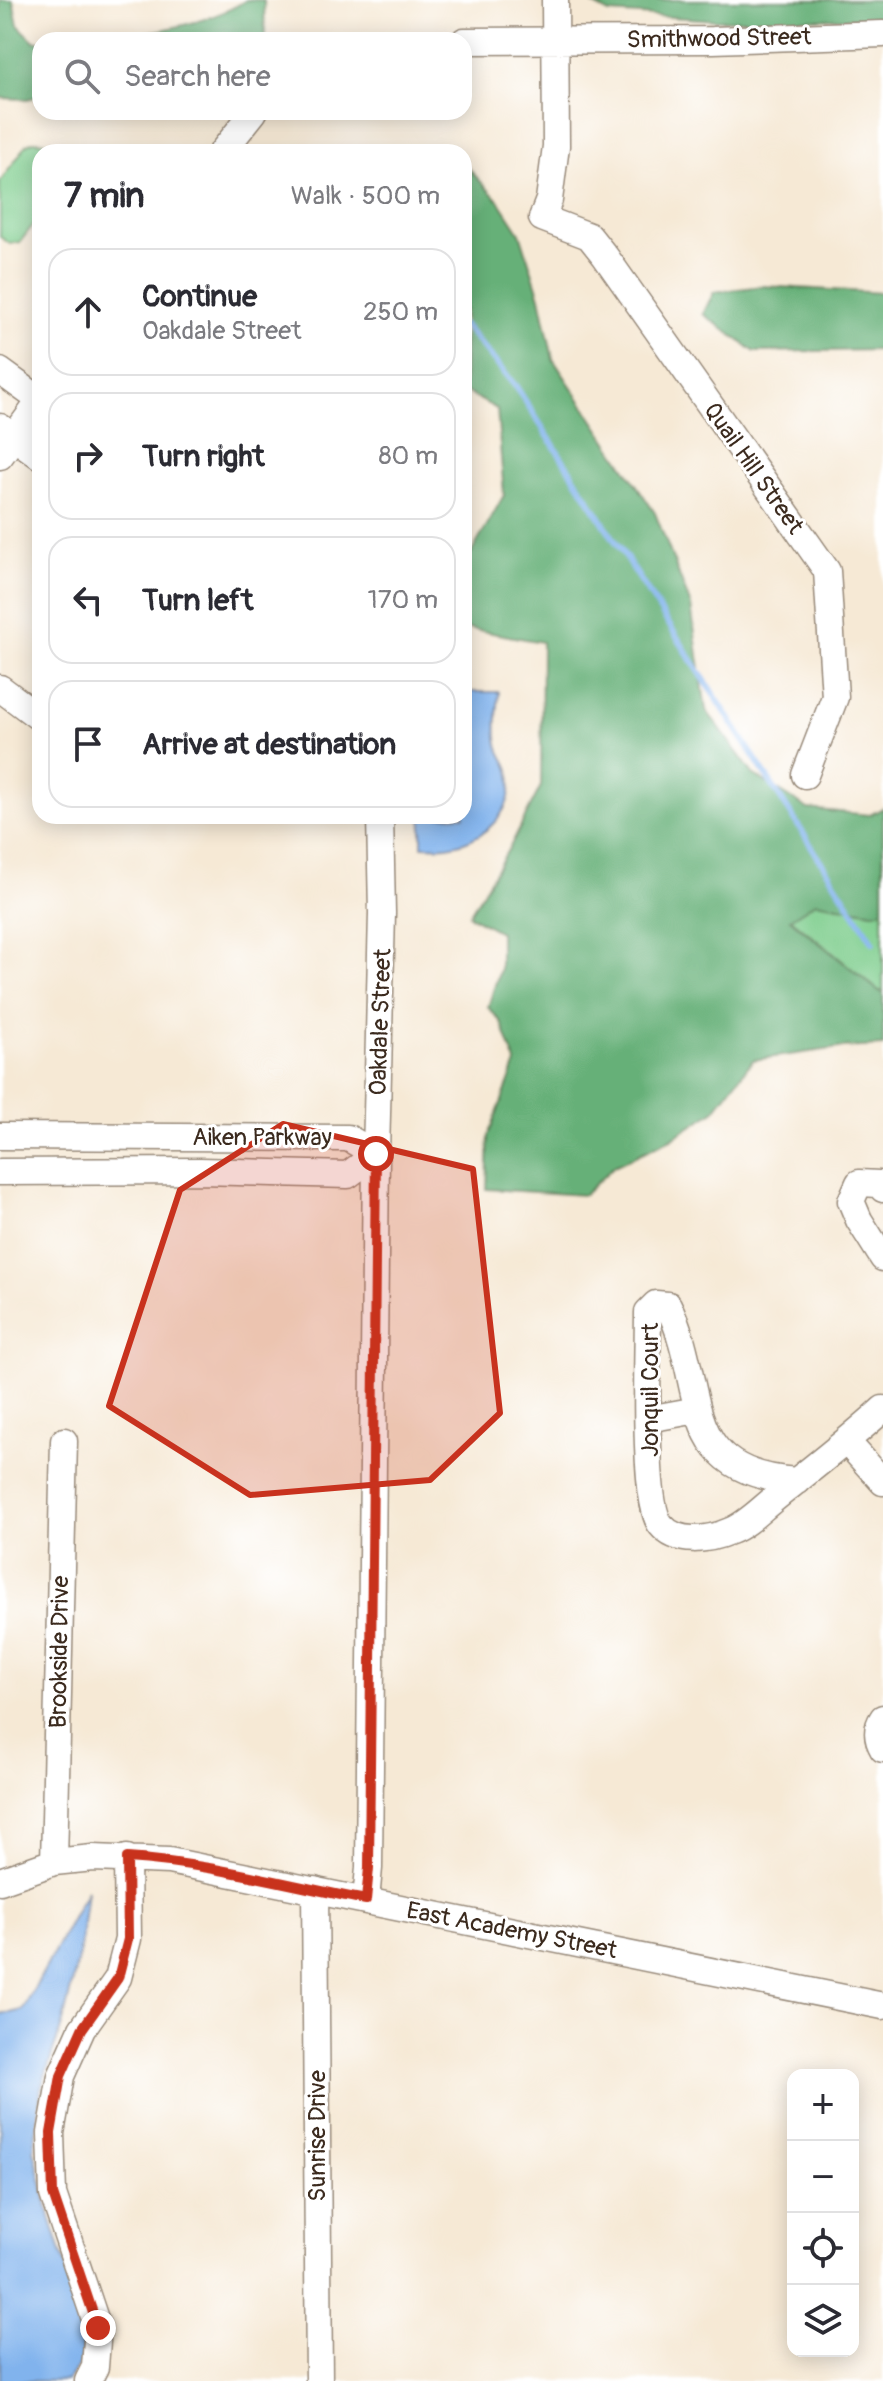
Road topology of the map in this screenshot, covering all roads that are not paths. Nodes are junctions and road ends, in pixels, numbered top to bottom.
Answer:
1 (555, 0) edge
2 (883, 34) edge
3 (555, 40) junction
4 (472, 41) edge
5 (248, 120) edge
6 (228, 144) edge
7 (0, 371) edge
8 (32, 395) edge
9 (32, 410) edge
10 (5, 440) edge
11 (32, 452) edge
12 (0, 688) edge
13 (32, 712) edge
14 (805, 775) dead end
15 (380, 824) edge
16 (0, 1136) edge
17 (376, 1154) junction
18 (0, 1172) edge
19 (883, 1189) edge
20 (883, 1258) edge
21 (883, 1409) edge
22 (697, 1410) junction
23 (648, 1419) junction
24 (64, 1441) dead end
25 (847, 1442) junction
26 (797, 1481) junction
27 (883, 1482) edge
28 (883, 1718) edge
29 (883, 1749) edge
30 (127, 1858) junction
31 (54, 1862) junction
32 (0, 1881) edge
33 (315, 1890) junction
34 (366, 1900) junction
35 (883, 2006) edge
36 (88, 2381) edge
37 (319, 2381) edge

1 - 3 street
2 - 3 street, Smithwood Street
3 - 4 street, Smithwood Street
3 - 14 street, Quail Hill Street
5 - 6 street
7 - 8 street
9 - 10 street
10 - 11 street
12 - 13 street
15 - 17 street, Oakdale Street
16 - 17 street, Aiken Parkway
17 - 18 street, Aiken Parkway
17 - 34 street, Oakdale Street
19 - 20 street
21 - 25 street, Jonquil Court
22 - 23 street
22 - 23 street, Jonquil Court
22 - 26 street, Jonquil Court
23 - 26 street, Jonquil Court
24 - 31 street, Brookside Drive
25 - 26 street, Jonquil Court
25 - 27 street
28 - 29 street
30 - 31 street, East Academy Street
30 - 33 street, East Academy Street
30 - 36 street
31 - 32 street, East Academy Street
33 - 34 street, East Academy Street
33 - 37 street, Sunrise Drive
34 - 35 street, East Academy Street

